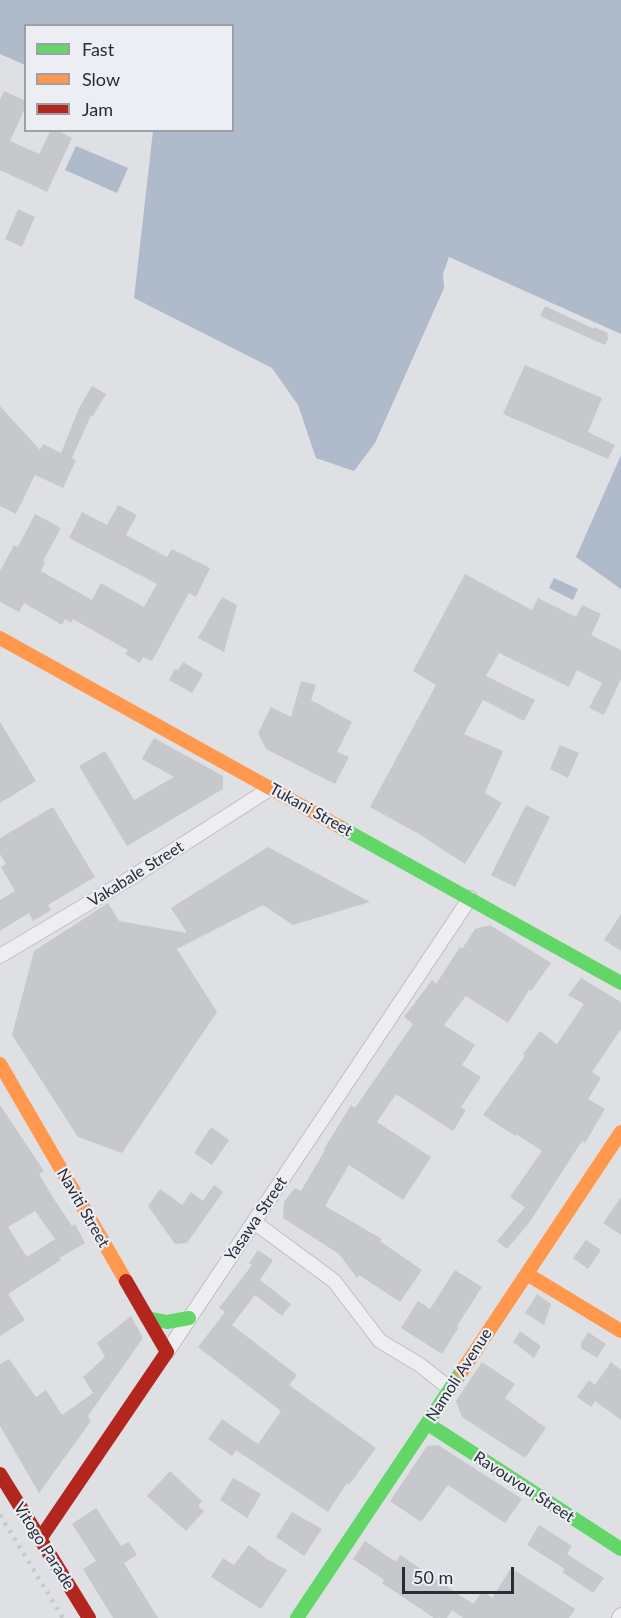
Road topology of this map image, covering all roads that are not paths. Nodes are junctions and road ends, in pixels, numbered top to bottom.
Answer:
1 (0, 638) edge
2 (271, 788) junction
3 (470, 898) junction
4 (0, 956) edge
5 (621, 983) edge
6 (0, 1064) edge
7 (621, 1132) edge
8 (254, 1222) junction
9 (527, 1274) junction
10 (147, 1318) junction
11 (189, 1318) junction
12 (621, 1331) edge
13 (167, 1352) junction
14 (449, 1388) junction
15 (428, 1424) junction
16 (0, 1474) edge
17 (40, 1539) junction
18 (621, 1549) edge
19 (89, 1618) edge
20 (297, 1618) edge

1 - 2 street, Tukani Street
2 - 3 street, Tukani Street
2 - 4 street, Vakabale Street
3 - 5 street, Tukani Street
3 - 8 street, Yasawa Street
6 - 10 street, Naviti Street
7 - 9 street, Namoli Avenue
8 - 11 street, Yasawa Street
8 - 14 street
9 - 12 street
9 - 14 street, Namoli Avenue
10 - 11 street
10 - 13 street, Naviti Street
11 - 13 street, Yasawa Street
13 - 17 street, Yasawa Street
14 - 15 street, Namoli Avenue
15 - 18 street, Ravouvou Street
15 - 20 street, Namoli Avenue
16 - 17 street, Vitogo Parade
17 - 19 street, Vitogo Parade

